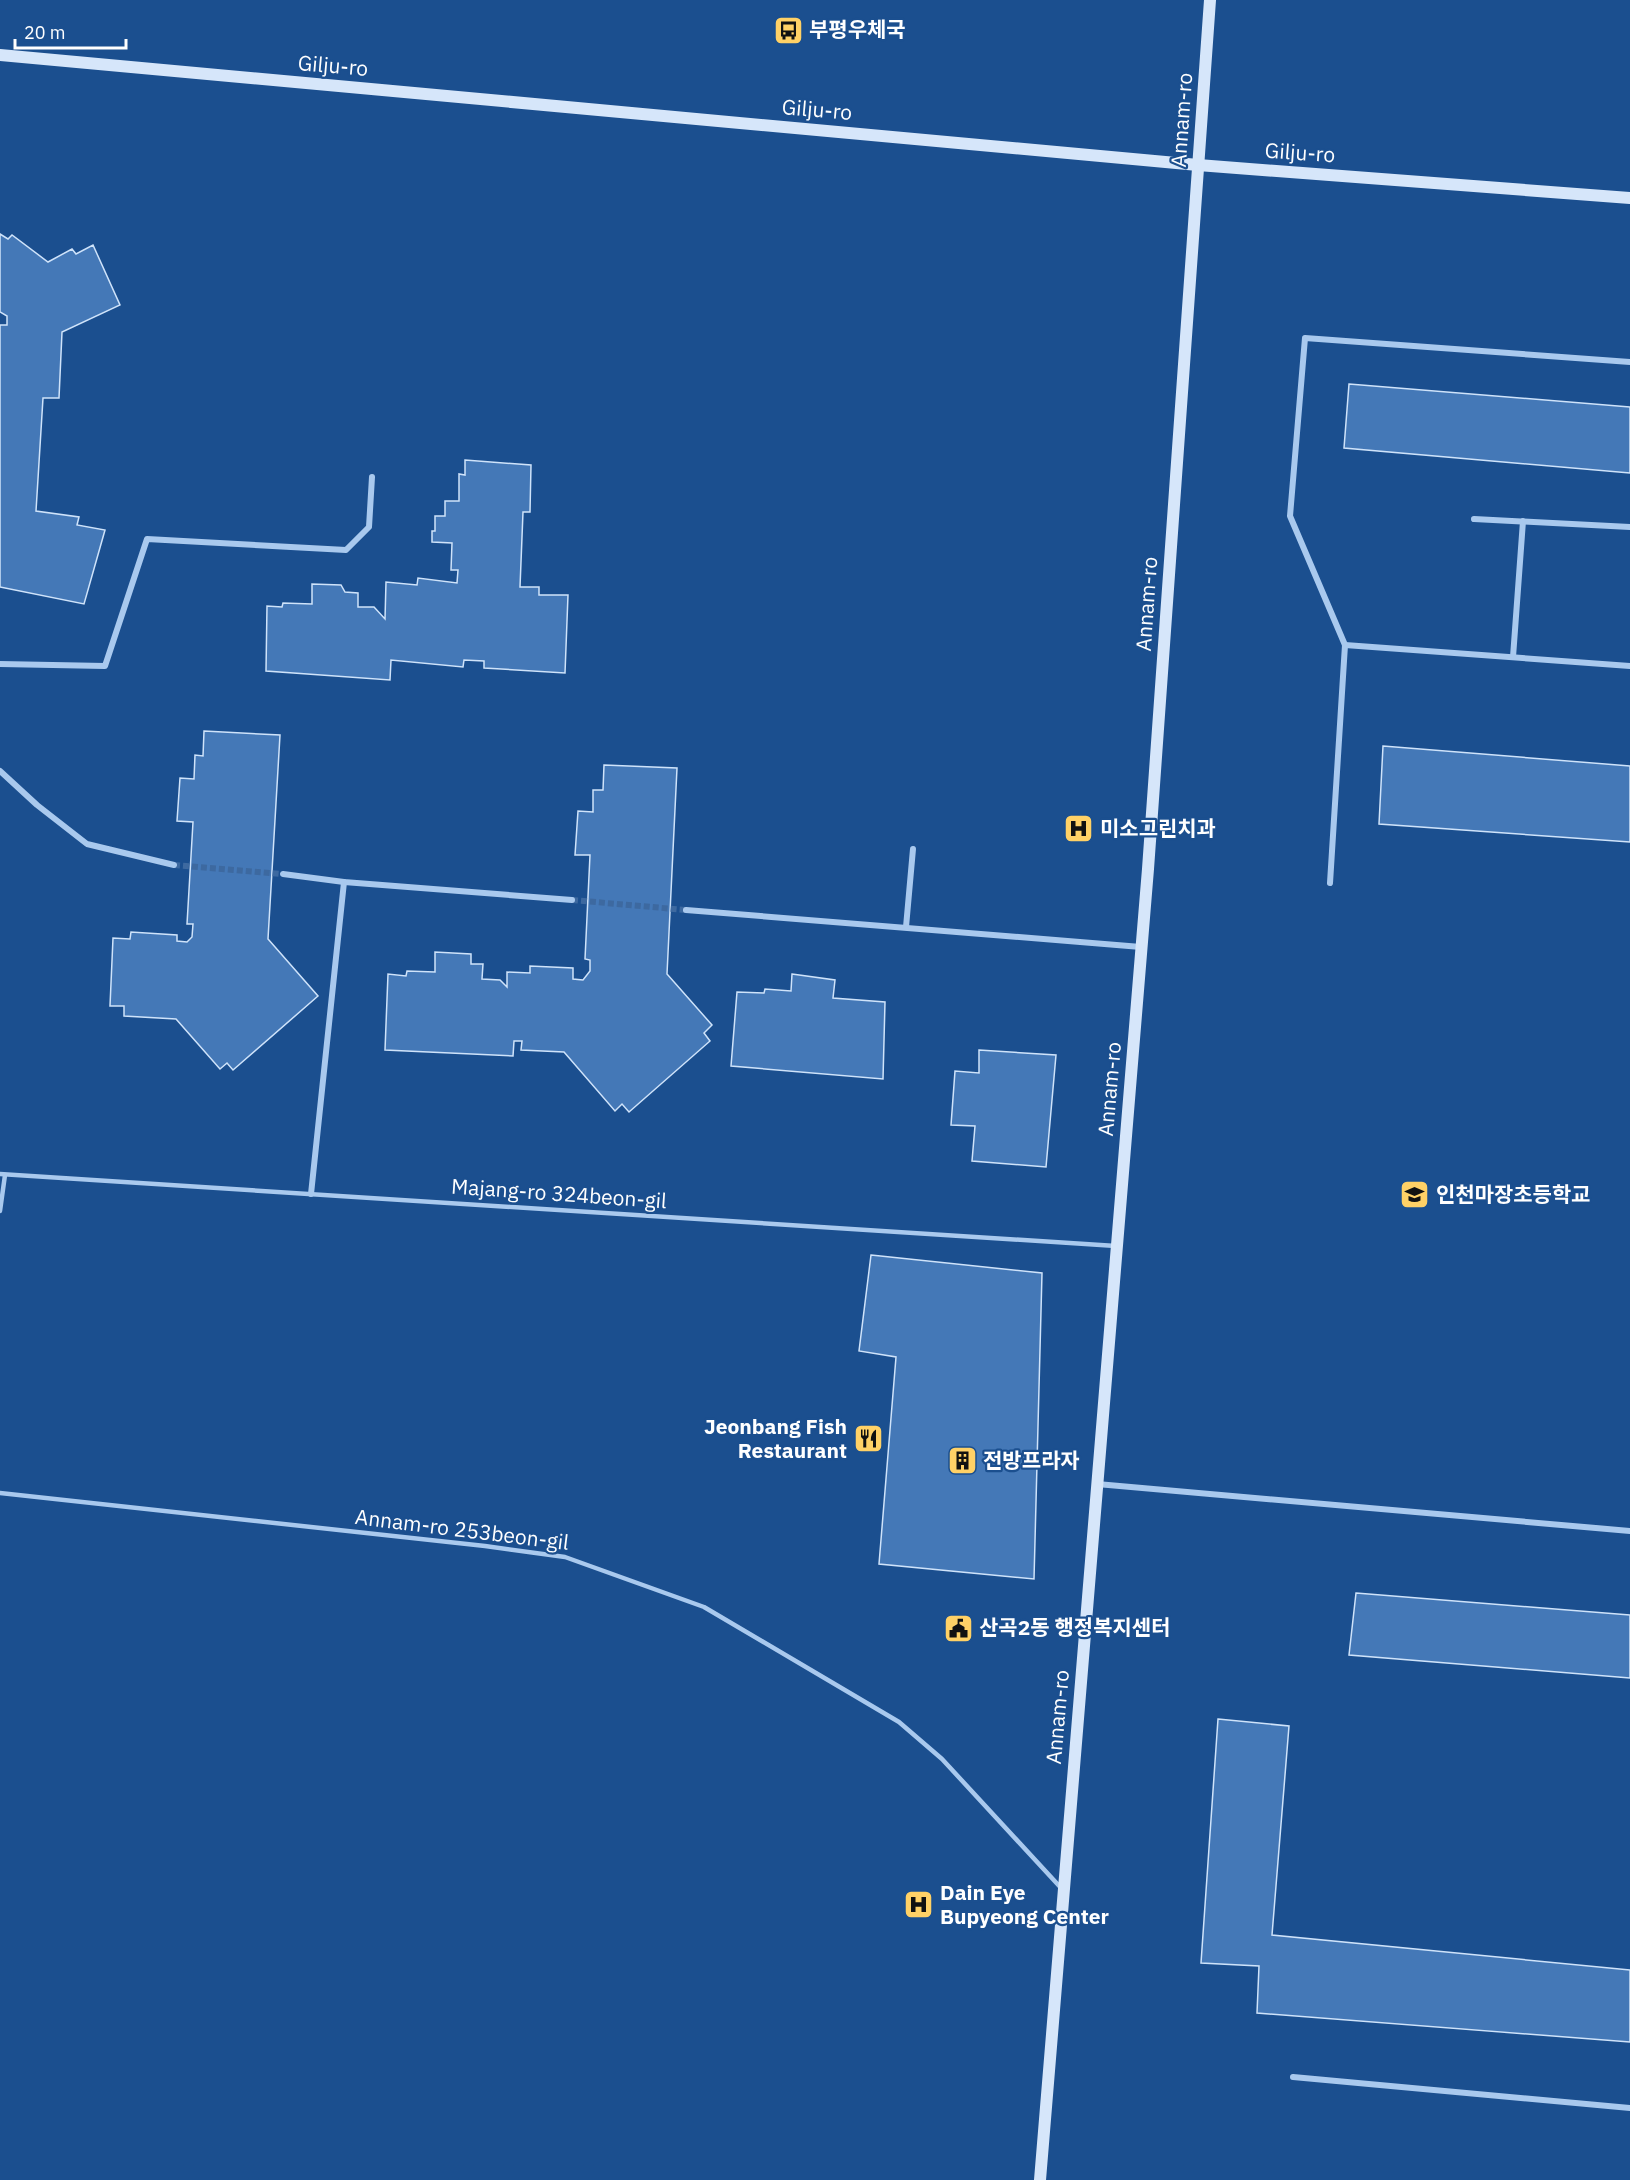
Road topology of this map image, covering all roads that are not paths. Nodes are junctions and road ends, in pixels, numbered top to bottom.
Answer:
1 (1210, 0) edge
2 (0, 55) edge
3 (1198, 165) junction
4 (1630, 198) edge
5 (1630, 362) edge
6 (372, 477) dead end
7 (1474, 519) dead end
8 (1523, 521) junction
9 (1630, 527) edge
10 (1345, 645) junction
11 (1514, 657) junction
12 (0, 664) edge
13 (1630, 666) edge
14 (0, 771) edge
15 (913, 849) dead end
16 (174, 865) tunnel mouth
17 (283, 874) tunnel mouth
18 (344, 882) junction
19 (1330, 883) dead end
20 (572, 900) tunnel mouth
21 (686, 910) tunnel mouth
22 (906, 927) junction
23 (1141, 946) junction
24 (2, 1174) edge
25 (311, 1194) junction
26 (0, 1211) edge
27 (1116, 1246) junction
28 (1097, 1484) junction
29 (0, 1493) edge
30 (1630, 1532) edge
31 (1064, 1890) junction
32 (1293, 2077) dead end
33 (1630, 2108) edge
34 (1040, 2180) edge

1 - 3 main road, Annam-ro
2 - 3 main road, Gilju-ro
3 - 4 main road, Gilju-ro
3 - 23 main road, Annam-ro
5 - 10 street
6 - 12 street
7 - 8 street
8 - 9 street
8 - 11 street
10 - 11 street
10 - 19 street
11 - 13 street
14 - 16 street
15 - 22 street
17 - 18 street
18 - 20 street
18 - 25 street
21 - 22 street
22 - 23 street
23 - 27 main road, Annam-ro
24 - 25 lane, Majang-ro 324beon-gil
24 - 26 lane
25 - 27 lane, Majang-ro 324beon-gil
27 - 28 main road, Annam-ro
28 - 30 street
28 - 31 main road, Annam-ro
29 - 31 lane, Annam-ro 253beon-gil
31 - 34 main road, Annam-ro
32 - 33 street

